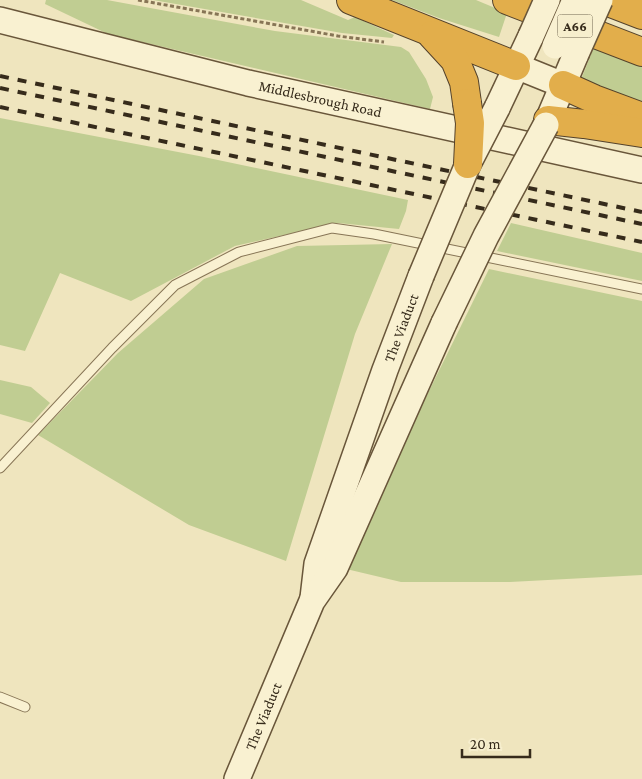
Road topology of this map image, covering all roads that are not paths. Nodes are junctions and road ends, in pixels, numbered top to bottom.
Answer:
1 (351, 0) edge
2 (508, 0) edge
3 (547, 0) edge
4 (575, 0) edge
5 (601, 0) edge
6 (642, 15) edge
7 (0, 20) edge
8 (427, 31) junction
9 (566, 50) junction
10 (642, 52) edge
11 (516, 66) junction
12 (563, 85) junction
13 (642, 117) edge
14 (547, 122) junction
15 (642, 133) edge
16 (468, 164) junction
17 (642, 170) edge
18 (642, 290) edge
19 (0, 468) edge
20 (312, 601) junction
21 (0, 697) edge
22 (25, 707) dead end
23 (238, 779) edge

1 - 8 highway
2 - 10 highway, A66
3 - 11 street, The Viaduct, bridge
4 - 9 street, bridge
5 - 6 highway, A66
5 - 9 street, bridge
7 - 17 street, Middlesbrough Road
8 - 11 highway
8 - 16 highway, bridge
9 - 11 street
9 - 12 street, The Viaduct
11 - 12 street
11 - 16 street, The Viaduct, bridge
12 - 13 highway
12 - 14 street, The Viaduct
14 - 15 highway
14 - 20 street, The Viaduct, bridge
16 - 20 street, The Viaduct, bridge
18 - 19 lane
20 - 23 street, The Viaduct
21 - 22 lane

